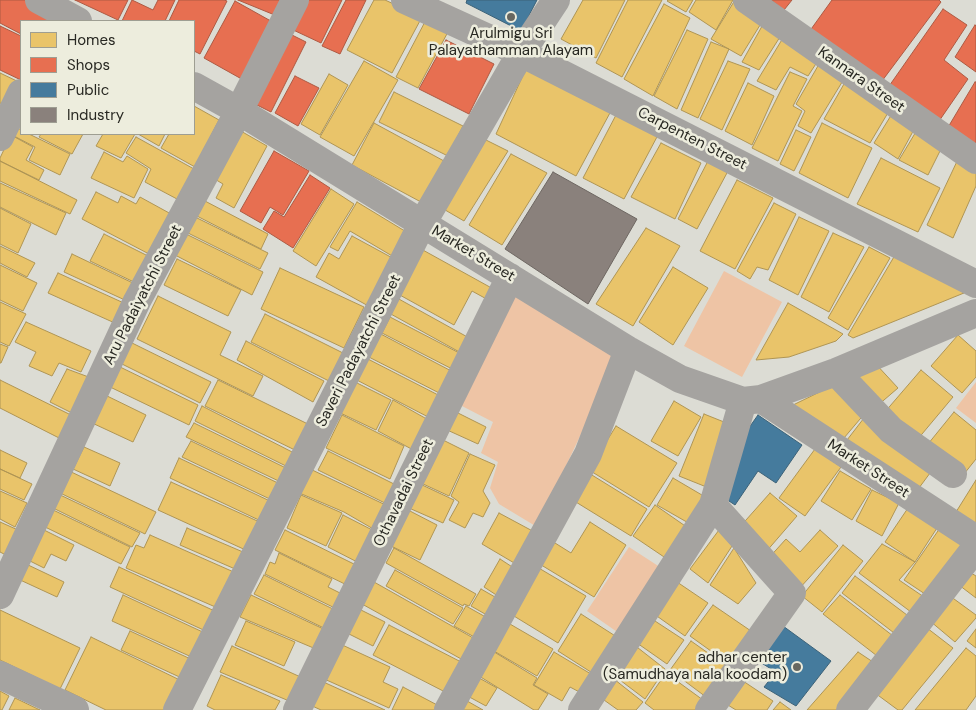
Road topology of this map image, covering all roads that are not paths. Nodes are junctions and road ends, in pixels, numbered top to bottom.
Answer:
1 (295, 0) edge
2 (405, 0) edge
3 (556, 0) edge
4 (747, 0) edge
5 (522, 52) junction
6 (195, 87) edge
7 (20, 95) edge
8 (239, 111) junction
9 (0, 137) edge
10 (976, 160) edge
11 (422, 224) junction
12 (510, 277) junction
13 (976, 284) edge
14 (976, 313) edge
15 (628, 350) junction
16 (836, 372) junction
17 (752, 400) junction
18 (953, 474) dead end
19 (713, 505) junction
20 (976, 540) edge
21 (976, 546) edge
22 (4, 578) edge
23 (0, 675) edge
24 (75, 710) edge
25 (177, 710) edge
26 (297, 710) edge
27 (448, 710) edge
28 (582, 710) edge
29 (709, 710) edge
30 (850, 710) edge

1 - 8 street, Aru Padaiyatchi Street
2 - 5 street, Carpenten Street
3 - 5 street, Saveri Padayatchi Street
4 - 10 street, Kannara Street
5 - 11 street, Saveri Padayatchi Street
5 - 13 street, Carpenten Street
6 - 8 street, Market Street
7 - 9 street
8 - 11 street, Market Street
8 - 22 street, Aru Padaiyatchi Street
11 - 12 street, Market Street
11 - 25 street, Saveri Padayatchi Street
12 - 15 street, Market Street
12 - 26 street, Othavadai Street
14 - 16 street
15 - 17 street, Market Street
15 - 27 street
16 - 17 street
16 - 18 street
17 - 19 street
17 - 20 street, Market Street
19 - 28 street
19 - 29 street
21 - 30 street
23 - 24 street

